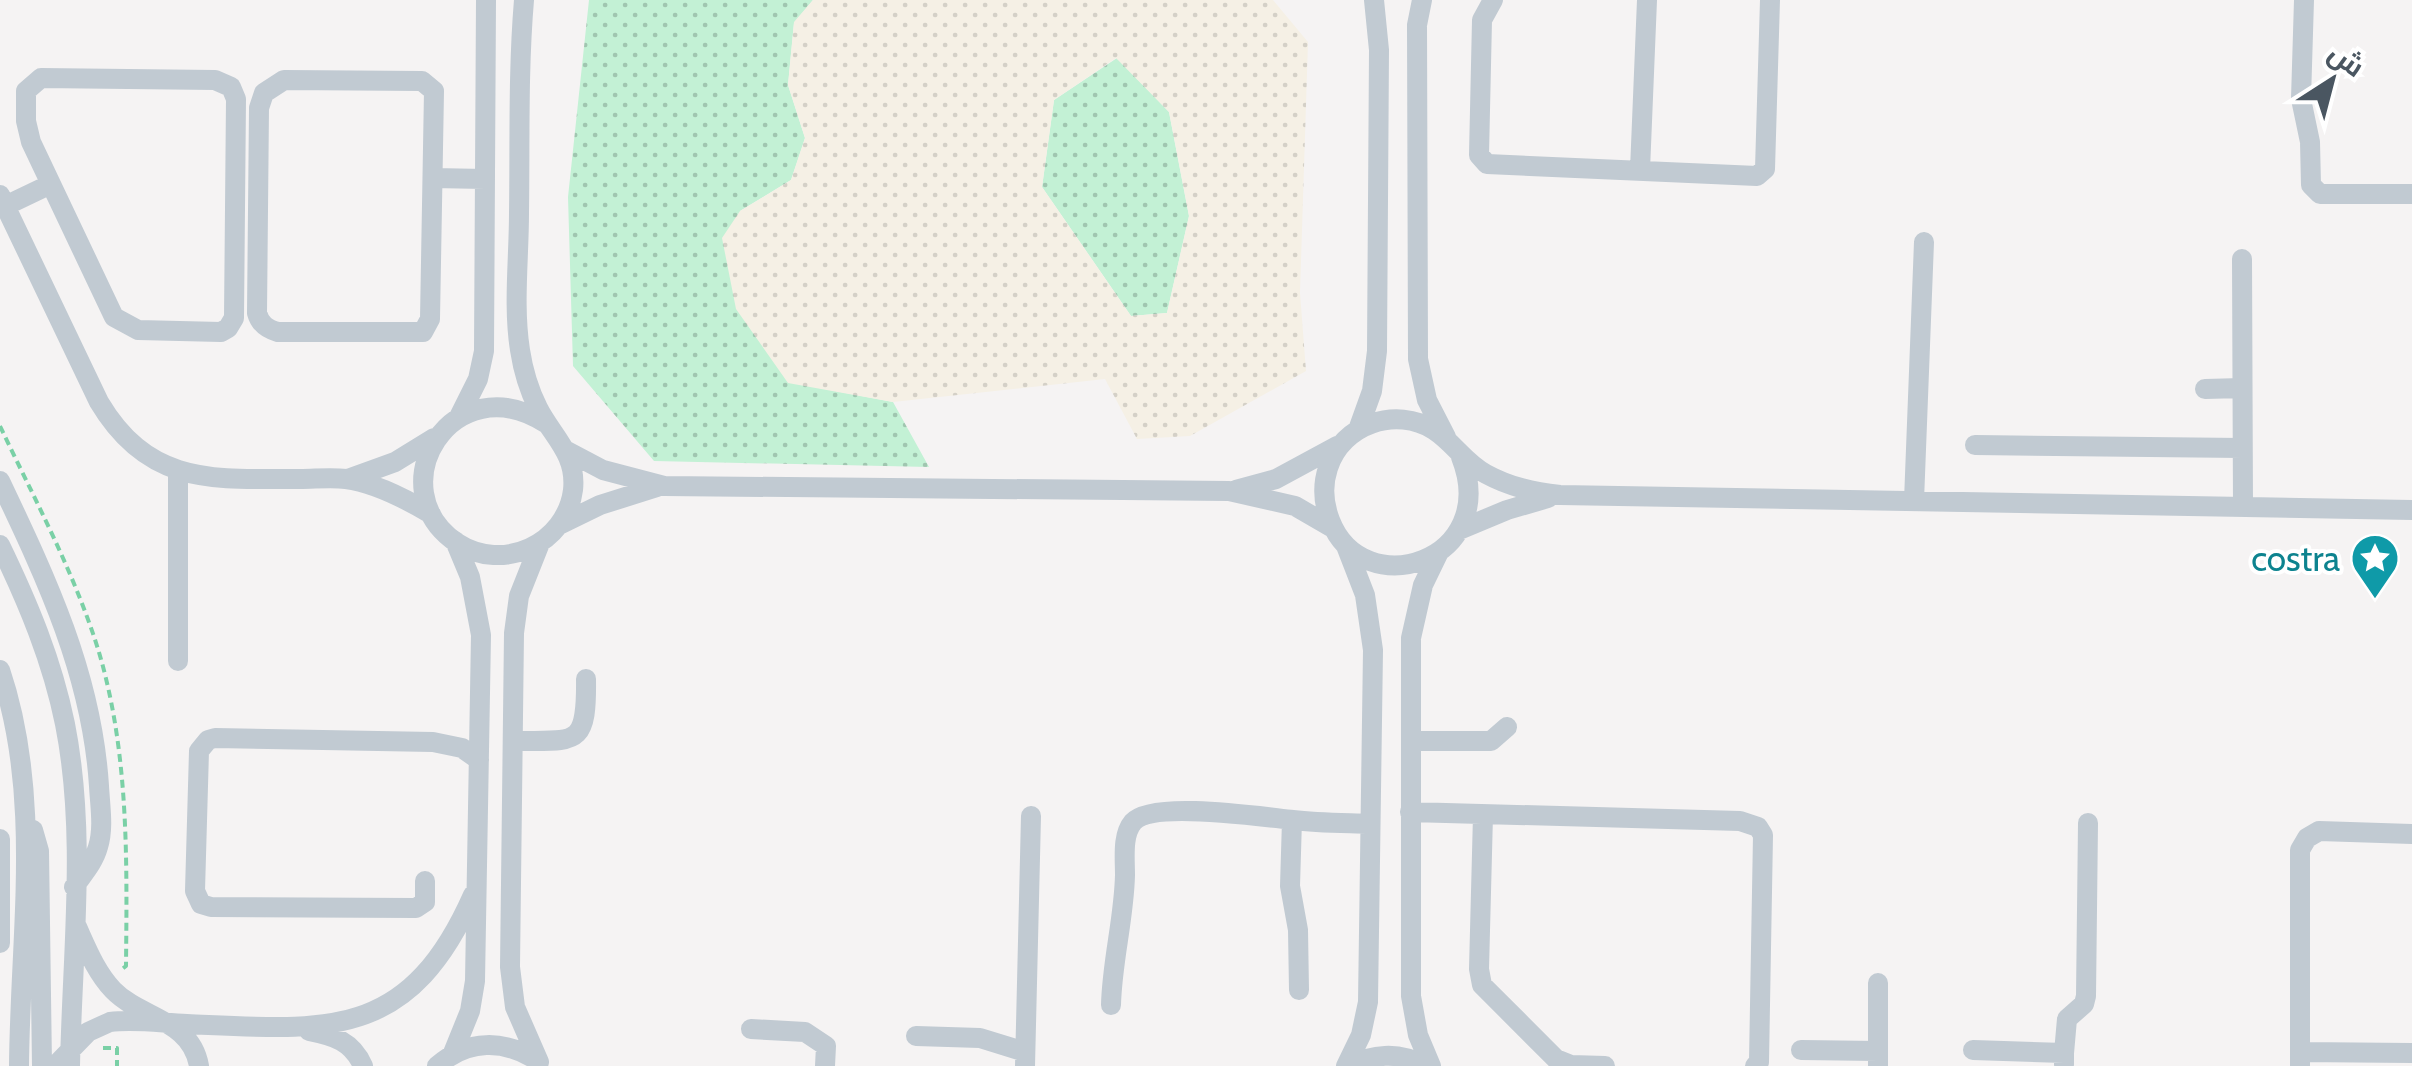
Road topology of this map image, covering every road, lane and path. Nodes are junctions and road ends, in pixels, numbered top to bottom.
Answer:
1 (486, 0) edge
2 (524, 0) edge
3 (1374, 0) edge
4 (1422, 0) edge
5 (1493, 0) edge
6 (1647, 0) edge
7 (1770, 0) edge
8 (2304, 0) edge
9 (1640, 170) junction
10 (433, 178) junction
11 (485, 179) junction
12 (50, 184) junction
13 (2412, 194) edge
14 (3, 200) edge
15 (1924, 242) dead end
16 (2242, 259) dead end
17 (2242, 388) junction
18 (2204, 389) dead end
19 (459, 417) junction
20 (547, 424) junction
21 (1358, 430) junction
22 (439, 435) junction
23 (1446, 439) junction
24 (1341, 444) junction
25 (1975, 445) dead end
26 (2242, 448) junction
27 (567, 451) junction
28 (1461, 457) junction
29 (178, 472) junction
30 (346, 479) junction
31 (0, 481) edge
32 (664, 486) junction
33 (1229, 492) junction
34 (1560, 495) junction
35 (1914, 501) junction
36 (2243, 507) junction
37 (2412, 510) edge
38 (431, 514) junction
39 (559, 525) junction
40 (1459, 530) junction
41 (1339, 536) junction
42 (455, 542) junction
43 (540, 543) junction
44 (0, 545) edge
45 (1439, 552) junction
46 (178, 661) dead end
47 (0, 670) edge
48 (586, 679) dead end
49 (480, 724) junction
50 (1507, 727) dead end
51 (1411, 741) junction
52 (433, 742) junction
53 (513, 742) junction
54 (479, 760) junction
55 (1410, 812) junction
56 (1482, 815) junction
57 (1031, 816) dead end
58 (26, 820) junction
59 (1292, 820) junction
60 (2088, 823) dead end
61 (1370, 824) junction
62 (2412, 834) edge
63 (0, 838) edge
64 (1, 866) edge
65 (425, 881) dead end
66 (477, 884) junction
67 (74, 886) junction
68 (74, 920) junction
69 (0, 943) edge
70 (1878, 983) dead end
71 (1298, 990) dead end
72 (1112, 1006) dead end
73 (169, 1023) junction
74 (292, 1028) junction
75 (751, 1029) dead end
76 (916, 1036) dead end
77 (1801, 1050) dead end
78 (1972, 1050) dead end
79 (2412, 1053) edge
80 (71, 1056) edge
81 (1878, 1058) edge
82 (1025, 1059) edge
83 (2300, 1059) edge
84 (445, 1060) edge
85 (2064, 1060) edge
86 (541, 1064) edge
87 (19, 1066) edge
88 (42, 1066) edge
89 (55, 1066) edge
90 (199, 1066) edge
91 (363, 1066) edge
92 (825, 1066) edge
93 (1346, 1066) edge
94 (1428, 1066) edge
95 (1605, 1066) edge
96 (1756, 1066) edge

1 - 11 street
2 - 20 street
3 - 21 street
4 - 23 street
5 - 9 street
6 - 9 street
7 - 9 street
8 - 13 street
10 - 10 street
10 - 11 street
11 - 19 street
12 - 12 street
12 - 14 street
14 - 29 street
15 - 35 street
16 - 17 street
17 - 18 street
17 - 26 street
19 - 20 street
19 - 22 street
20 - 27 street
21 - 23 street
21 - 24 street
22 - 30 street
22 - 38 street
23 - 28 street
24 - 33 street
24 - 41 street
25 - 26 street
26 - 36 street
27 - 32 street
27 - 39 street
28 - 34 street
28 - 40 street
29 - 30 street
29 - 46 street
30 - 38 street
31 - 67 street
32 - 33 street
32 - 39 street
33 - 41 street
34 - 35 street
34 - 40 street
35 - 36 street
36 - 37 street
38 - 42 street
39 - 43 street
40 - 45 street
41 - 45 street
41 - 61 street
42 - 43 street
42 - 49 street
43 - 53 street
44 - 67 street
45 - 51 street
47 - 58 street
48 - 53 street
49 - 52 street
49 - 54 street
50 - 51 street
51 - 55 street
52 - 54 street
52 - 65 street
53 - 86 street
54 - 66 street
55 - 56 street
55 - 94 street
56 - 95 street
56 - 96 street
57 - 82 street
58 - 87 street
58 - 88 street
59 - 61 street
59 - 71 street
59 - 72 street
60 - 85 street
61 - 93 street
62 - 83 street
63 - 64 street
64 - 69 street
66 - 74 street
66 - 84 street
67 - 68 street
68 - 73 street
68 - 80 street
70 - 81 street
73 - 74 street
73 - 80 street
73 - 90 street
74 - 91 street
75 - 92 street
76 - 82 street
77 - 81 street
78 - 85 street
79 - 83 street
80 - 89 street
84 - 86 street
93 - 94 street

